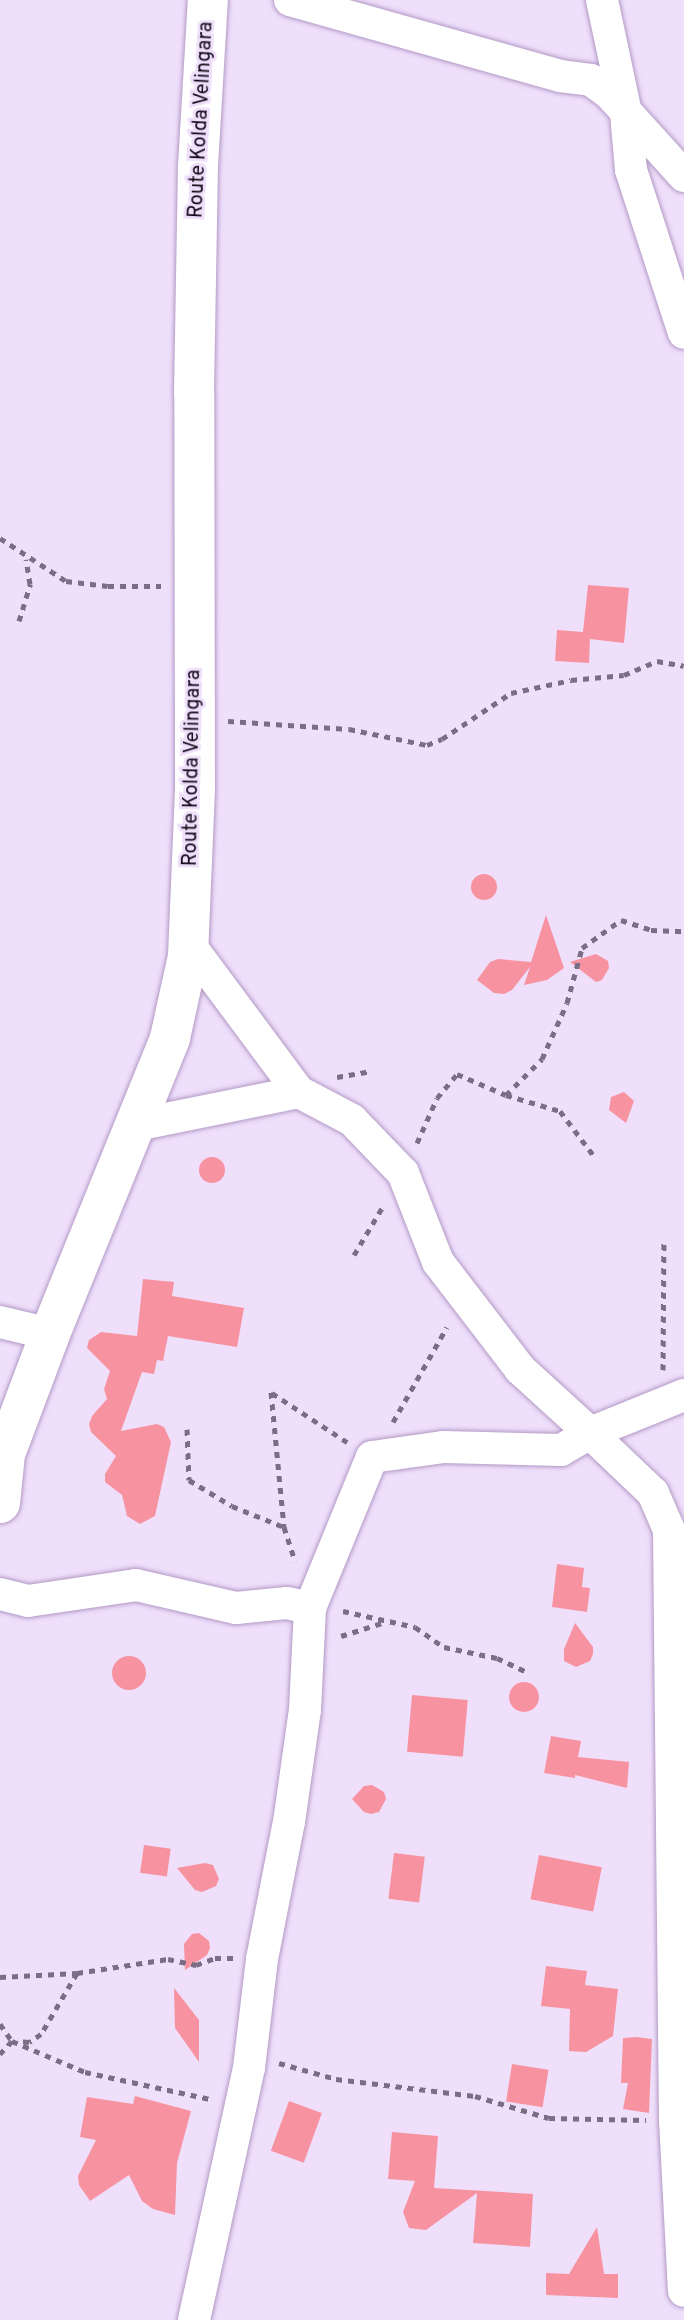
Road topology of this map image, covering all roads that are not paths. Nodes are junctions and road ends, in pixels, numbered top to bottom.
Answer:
1 (208, 0) edge
2 (290, 0) edge
3 (602, 0) edge
4 (626, 113) junction
5 (684, 176) edge
6 (684, 333) edge
7 (189, 944) junction
8 (299, 1092) junction
9 (136, 1125) junction
10 (0, 1322) edge
11 (50, 1334) junction
12 (673, 1398) edge
13 (590, 1433) junction
14 (0, 1503) edge
15 (0, 1594) edge
16 (310, 1608) junction
17 (679, 1840) edge
18 (680, 2040) edge
19 (678, 2107) edge
20 (684, 2291) edge
21 (194, 2320) edge

1 - 7 main road, Route Kolda Velingara
2 - 4 street
3 - 4 street
4 - 5 street
4 - 6 street
7 - 8 street
7 - 9 main road, Route Kolda Velingara
8 - 9 street
8 - 13 street
9 - 11 main road, Route Kolda Velingara
10 - 11 street
11 - 14 main road, Route Kolda Velingara
12 - 13 street
13 - 16 street
13 - 17 street
15 - 16 street
16 - 21 street
17 - 18 street
18 - 19 street
19 - 20 street

